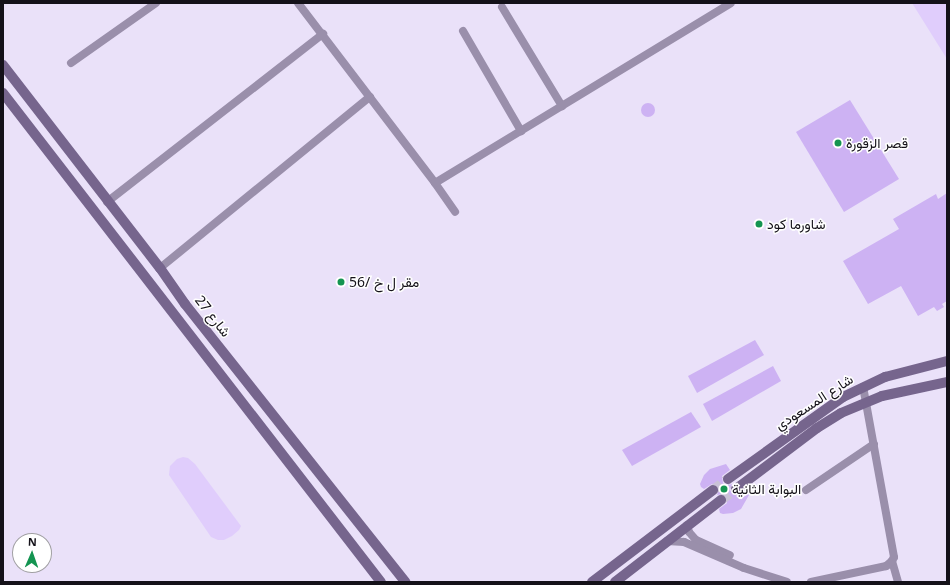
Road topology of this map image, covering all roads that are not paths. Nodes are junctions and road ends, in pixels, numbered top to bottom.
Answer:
1 (156, 3) edge
2 (298, 3) edge
3 (731, 3) edge
4 (502, 7) dead end
5 (463, 31) dead end
6 (323, 34) junction
7 (71, 63) dead end
8 (3, 65) edge
9 (3, 93) edge
10 (370, 97) junction
11 (562, 106) junction
12 (521, 131) junction
13 (435, 183) junction
14 (108, 202) junction
15 (455, 212) dead end
16 (160, 268) junction
17 (185, 304) junction
18 (174, 313) junction
19 (230, 361) junction
20 (947, 361) edge
21 (218, 371) junction
22 (947, 382) edge
23 (862, 387) junction
24 (866, 401) junction
25 (874, 444) junction
26 (728, 479) tunnel mouth
27 (736, 489) tunnel mouth
28 (713, 490) tunnel mouth
29 (806, 490) dead end
30 (721, 500) tunnel mouth
31 (687, 525) junction
32 (667, 541) junction
33 (892, 561) junction
34 (754, 570) junction
35 (381, 582) edge
36 (405, 582) edge
37 (592, 582) edge
38 (616, 582) edge
39 (787, 582) edge
40 (811, 582) edge
41 (898, 582) edge

1 - 7 street
2 - 6 street
3 - 11 street
4 - 11 street
5 - 12 street
6 - 10 street
6 - 14 street
8 - 14 main road, شارع 27
9 - 18 main road, شارع 27
10 - 13 street
10 - 16 street
11 - 12 street
12 - 13 street
13 - 15 street
14 - 16 main road, شارع 27
16 - 17 main road, شارع 27
17 - 18 main road
17 - 19 main road, شارع 27
18 - 21 main road, شارع 27
19 - 21 main road
19 - 36 main road, شارع 27
20 - 23 main road, شارع المسعودي
21 - 35 main road, شارع 27
22 - 24 main road, شارع المسعودي
23 - 24 street
23 - 26 main road, شارع المسعودي
24 - 25 street
24 - 27 main road, شارع المسعودي
25 - 29 street
25 - 33 street
28 - 37 main road
30 - 31 main road
31 - 32 main road
31 - 34 street
32 - 34 street
32 - 38 main road
33 - 40 street
33 - 41 street
34 - 39 street

